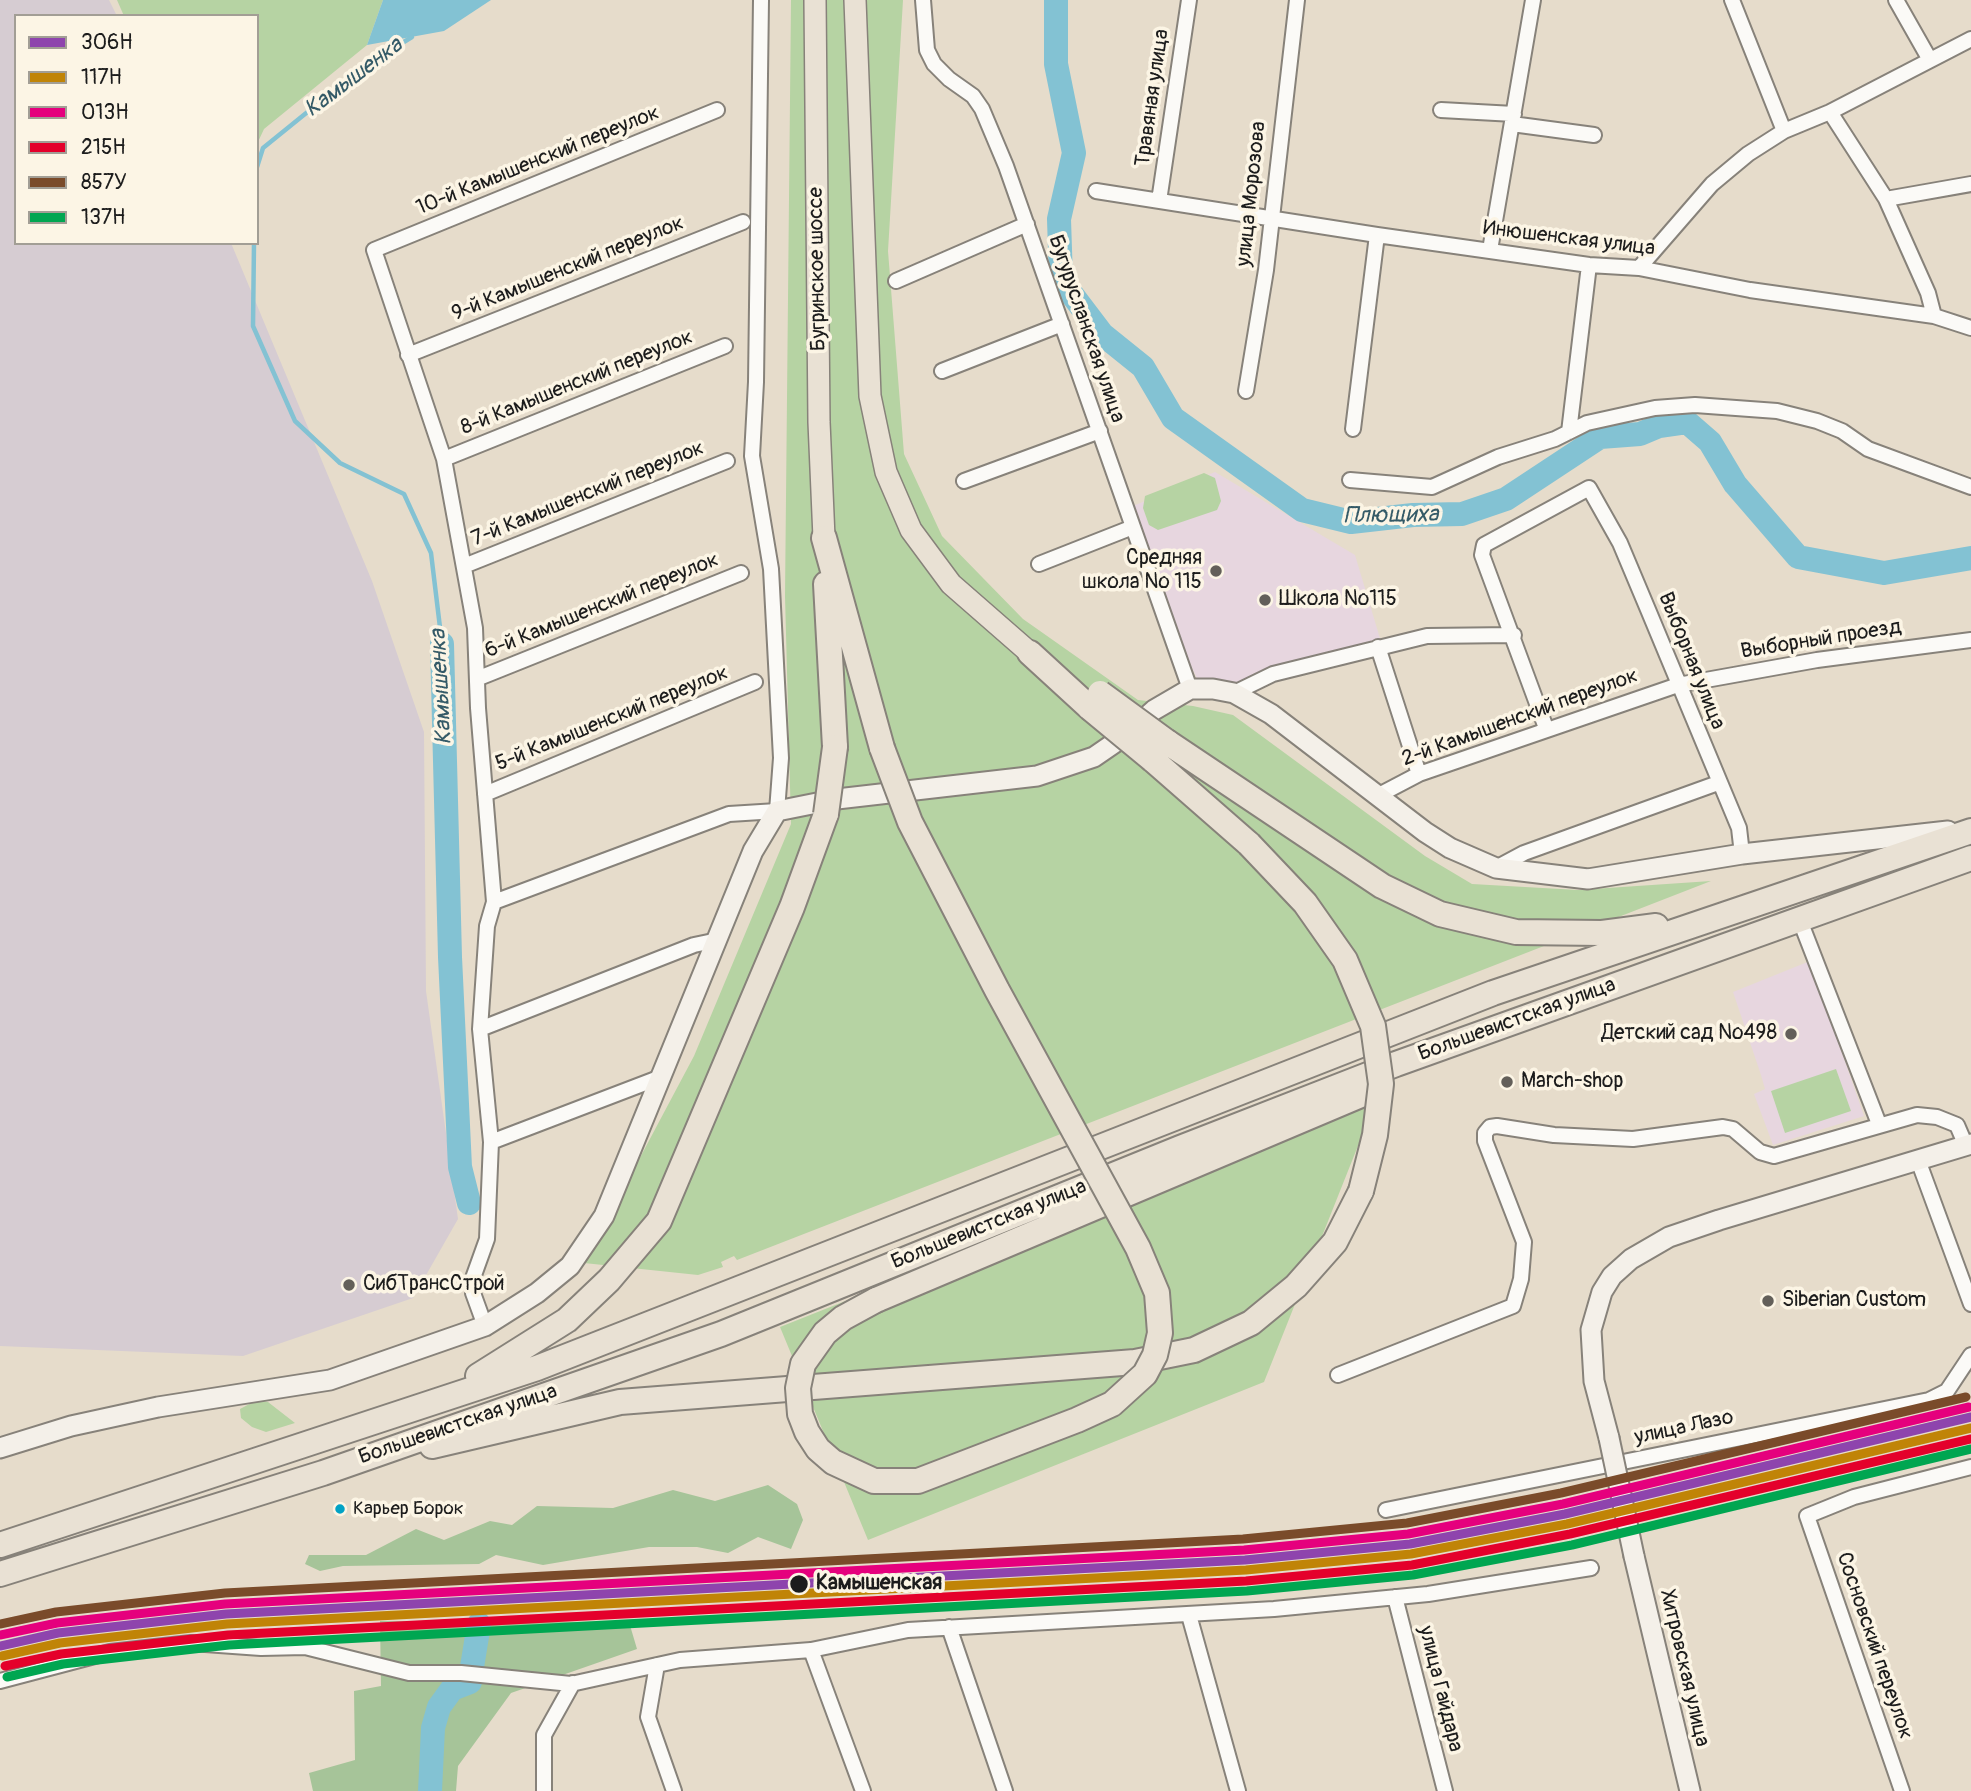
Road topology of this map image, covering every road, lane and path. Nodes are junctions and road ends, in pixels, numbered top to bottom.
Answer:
1 (761, 0) edge
2 (815, 0) edge
3 (855, 0) edge
4 (923, 0) edge
5 (1189, 0) edge
6 (1297, 0) edge
7 (1532, 0) edge
8 (1732, 0) edge
9 (1896, 0) edge
10 (1971, 40) edge
11 (1930, 61) junction
12 (717, 110) dead end
13 (1441, 110) dead end
14 (1830, 112) junction
15 (1513, 119) junction
16 (1784, 131) junction
17 (1594, 135) dead end
18 (1971, 184) edge
19 (1096, 191) dead end
20 (1886, 199) junction
21 (1159, 201) junction
22 (1272, 218) junction
23 (743, 222) dead end
24 (1027, 225) junction
25 (1377, 235) junction
26 (1490, 250) junction
27 (1589, 265) junction
28 (1639, 268) junction
29 (896, 281) dead end
30 (1934, 316) junction
31 (1062, 324) junction
32 (1971, 328) edge
33 (725, 346) dead end
34 (408, 355) junction
35 (942, 372) dead end
36 (1246, 391) dead end
37 (1353, 429) dead end
38 (1100, 431) junction
39 (1569, 432) junction
40 (444, 459) junction
41 (727, 461) dead end
42 (1350, 480) dead end
43 (964, 481) dead end
44 (1971, 487) edge
45 (1133, 527) junction
46 (824, 538) junction
47 (1039, 564) dead end
48 (464, 566) junction
49 (741, 573) dead end
50 (1514, 635) junction
51 (1971, 640) edge
52 (1378, 647) junction
53 (1030, 653) joint
54 (479, 678) junction
55 (755, 682) dead end
56 (1678, 685) junction
57 (1190, 689) junction
58 (1234, 693) junction
59 (1546, 728) junction
60 (1160, 751) junction
61 (1419, 774) junction
62 (1718, 783) junction
63 (485, 793) junction
64 (1379, 795) junction
65 (777, 811) junction
66 (1971, 830) edge
67 (1742, 854) junction
68 (1971, 858) edge
69 (1496, 869) junction
70 (494, 902) junction
71 (1718, 916) junction
72 (1799, 918) junction
73 (718, 940) junction
74 (1592, 993) junction
75 (480, 1030) junction
76 (661, 1077) junction
77 (1879, 1124) junction
78 (491, 1142) junction
79 (1968, 1145) edge
80 (1918, 1160) junction
81 (1971, 1304) edge
82 (485, 1326) junction
83 (1971, 1355) edge
84 (1338, 1375) dead end
85 (401, 1412) junction
86 (0, 1448) edge
87 (362, 1458) junction
88 (1971, 1467) edge
89 (1385, 1510) dead end
90 (0, 1545) edge
91 (1591, 1568) dead end
92 (0, 1574) edge
93 (1395, 1597) junction
94 (1189, 1615) junction
95 (949, 1628) junction
96 (811, 1650) junction
97 (657, 1665) junction
98 (0, 1681) edge
99 (573, 1684) junction
100 (544, 1791) edge
101 (674, 1791) edge
102 (863, 1791) edge
103 (1005, 1791) edge
104 (1238, 1791) edge
105 (1445, 1791) edge
106 (1690, 1791) edge
107 (1902, 1791) edge

1 - 65 street
2 - 46 main road, Бугринское шоссе
3 - 53 main road
4 - 24 street, Бугурусланская улица
5 - 21 street, Травяная улица
6 - 22 street, улица Морозова
7 - 15 street
8 - 16 street
9 - 11 street
10 - 11 street
11 - 14 street
12 - 34 street, 10-й Камышенский переулок
13 - 15 street
14 - 16 street
14 - 20 street
15 - 17 street
15 - 26 street
16 - 28 street
18 - 20 street
19 - 21 street, Инюшенская улица
20 - 30 street
21 - 22 street, Инюшенская улица
22 - 25 street, Инюшенская улица
22 - 36 street, улица Морозова
23 - 34 street, 9-й Камышенский переулок
24 - 29 street
24 - 31 street, Бугурусланская улица
25 - 26 street, Инюшенская улица
25 - 37 street
26 - 27 street, Инюшенская улица
27 - 28 street, Инюшенская улица
27 - 39 street
28 - 30 street, Инюшенская улица
30 - 32 street, Инюшенская улица
31 - 35 street
31 - 38 street, Бугурусланская улица
33 - 40 street, 8-й Камышенский переулок
34 - 40 street
38 - 43 street
38 - 45 street, Бугурусланская улица
39 - 42 street
39 - 44 street
40 - 48 street
41 - 48 street, 7-й Камышенский переулок
45 - 47 street
45 - 57 street, Бугурусланская улица
46 - 74 highway, bridge
46 - 85 highway, bridge
48 - 54 street
49 - 54 street, 6-й Камышенский переулок
50 - 52 street
50 - 56 street, Выборная улица
50 - 59 street
51 - 56 street, Выборный проезд
52 - 58 street
52 - 61 street
53 - 60 highway, bridge
54 - 63 street
55 - 63 street, 5-й Камышенский переулок
56 - 59 street, 2-й Камышенский переулок
56 - 62 street, Выборная улица
57 - 58 street
57 - 65 street
58 - 64 street
59 - 61 street, 2-й Камышенский переулок
60 - 71 highway
60 - 87 highway, bridge
61 - 64 street, 2-й Камышенский переулок
62 - 67 street, Выборная улица
62 - 69 street
63 - 70 street
64 - 69 street
65 - 70 street
65 - 73 street
66 - 67 street
66 - 71 highway, Большевистская улица
67 - 69 street
68 - 72 highway, Большевистская улица
70 - 75 street
71 - 85 highway, Большевистская улица
72 - 74 highway, Большевистская улица
72 - 77 street
73 - 75 street
73 - 76 street
74 - 87 highway, Большевистская улица
75 - 78 street
76 - 78 street
76 - 82 street
77 - 79 street
77 - 84 street
78 - 82 street
79 - 80 street, Хитровская улица
80 - 81 street
80 - 106 street, Хитровская улица, bridge
82 - 86 street
83 - 89 street, улица Лазо
85 - 90 highway, Большевистская улица
87 - 92 highway, Большевистская улица
88 - 107 street, Сосновский переулок
91 - 93 street
93 - 94 street
93 - 105 street, улица Гайдара
94 - 95 street
94 - 104 street
95 - 96 street
95 - 103 street
96 - 97 street
96 - 102 street
97 - 99 street
97 - 101 street
98 - 99 street
99 - 100 street

